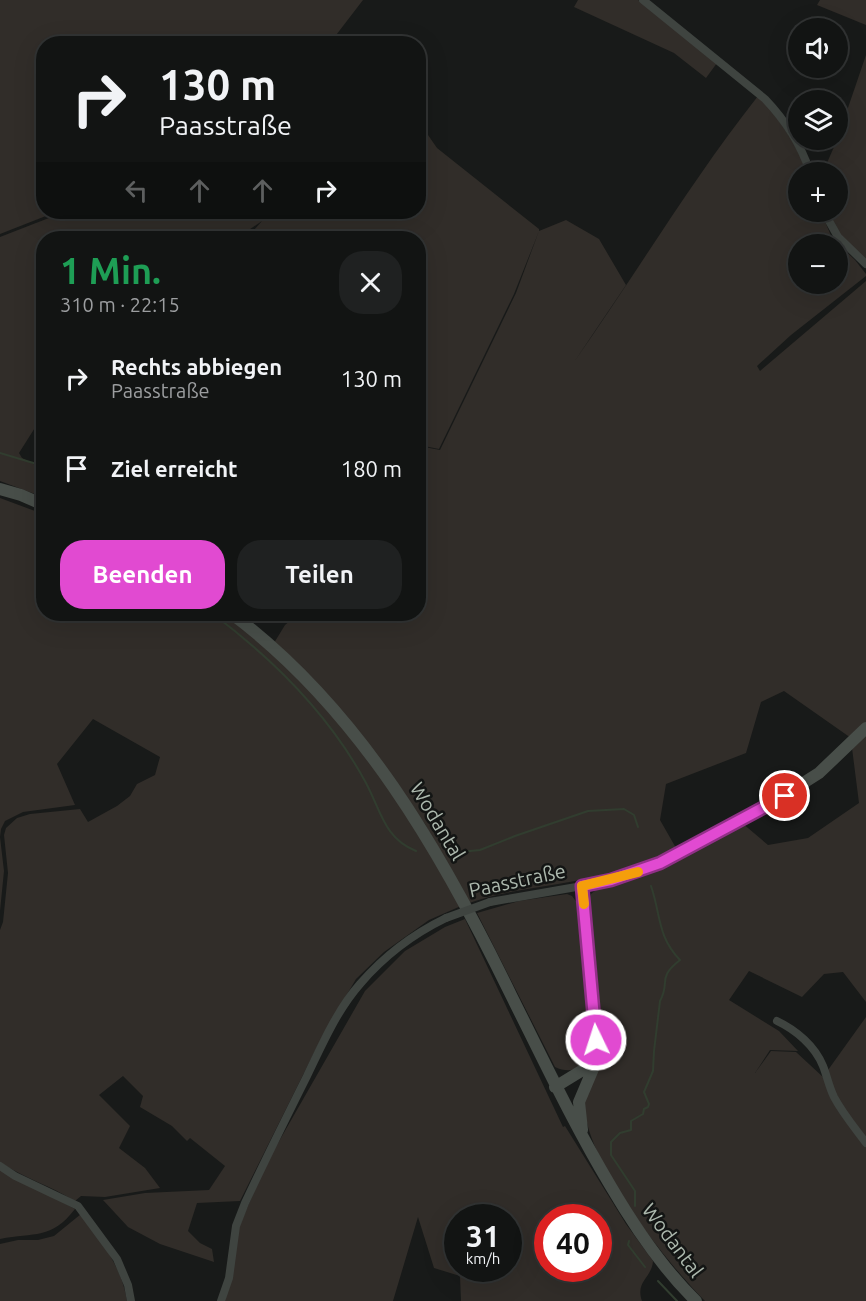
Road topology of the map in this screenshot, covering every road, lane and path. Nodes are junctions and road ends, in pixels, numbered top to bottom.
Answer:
1 (643, 0) edge
2 (805, 162) edge
3 (830, 222) edge
4 (866, 264) edge
5 (0, 489) edge
6 (36, 502) edge
7 (241, 621) edge
8 (866, 728) edge
9 (582, 886) junction
10 (777, 1021) dead end
11 (593, 1061) junction
12 (584, 1086) junction
13 (558, 1093) junction
14 (584, 1140) junction
15 (866, 1143) edge
16 (0, 1166) edge
17 (131, 1301) edge
18 (221, 1301) edge
19 (696, 1301) edge

1 - 2 street
3 - 4 street
5 - 6 main road
7 - 13 main road, Wodantal
8 - 9 main road, Paasstraße
9 - 11 main road, Wodantal
9 - 18 street, Paasstraße, bridge
10 - 15 street
11 - 12 main road, Wodantal
11 - 13 main road
12 - 13 main road
12 - 14 main road, Wodantal
13 - 14 main road, Wodantal
14 - 19 main road, Wodantal
16 - 17 street

